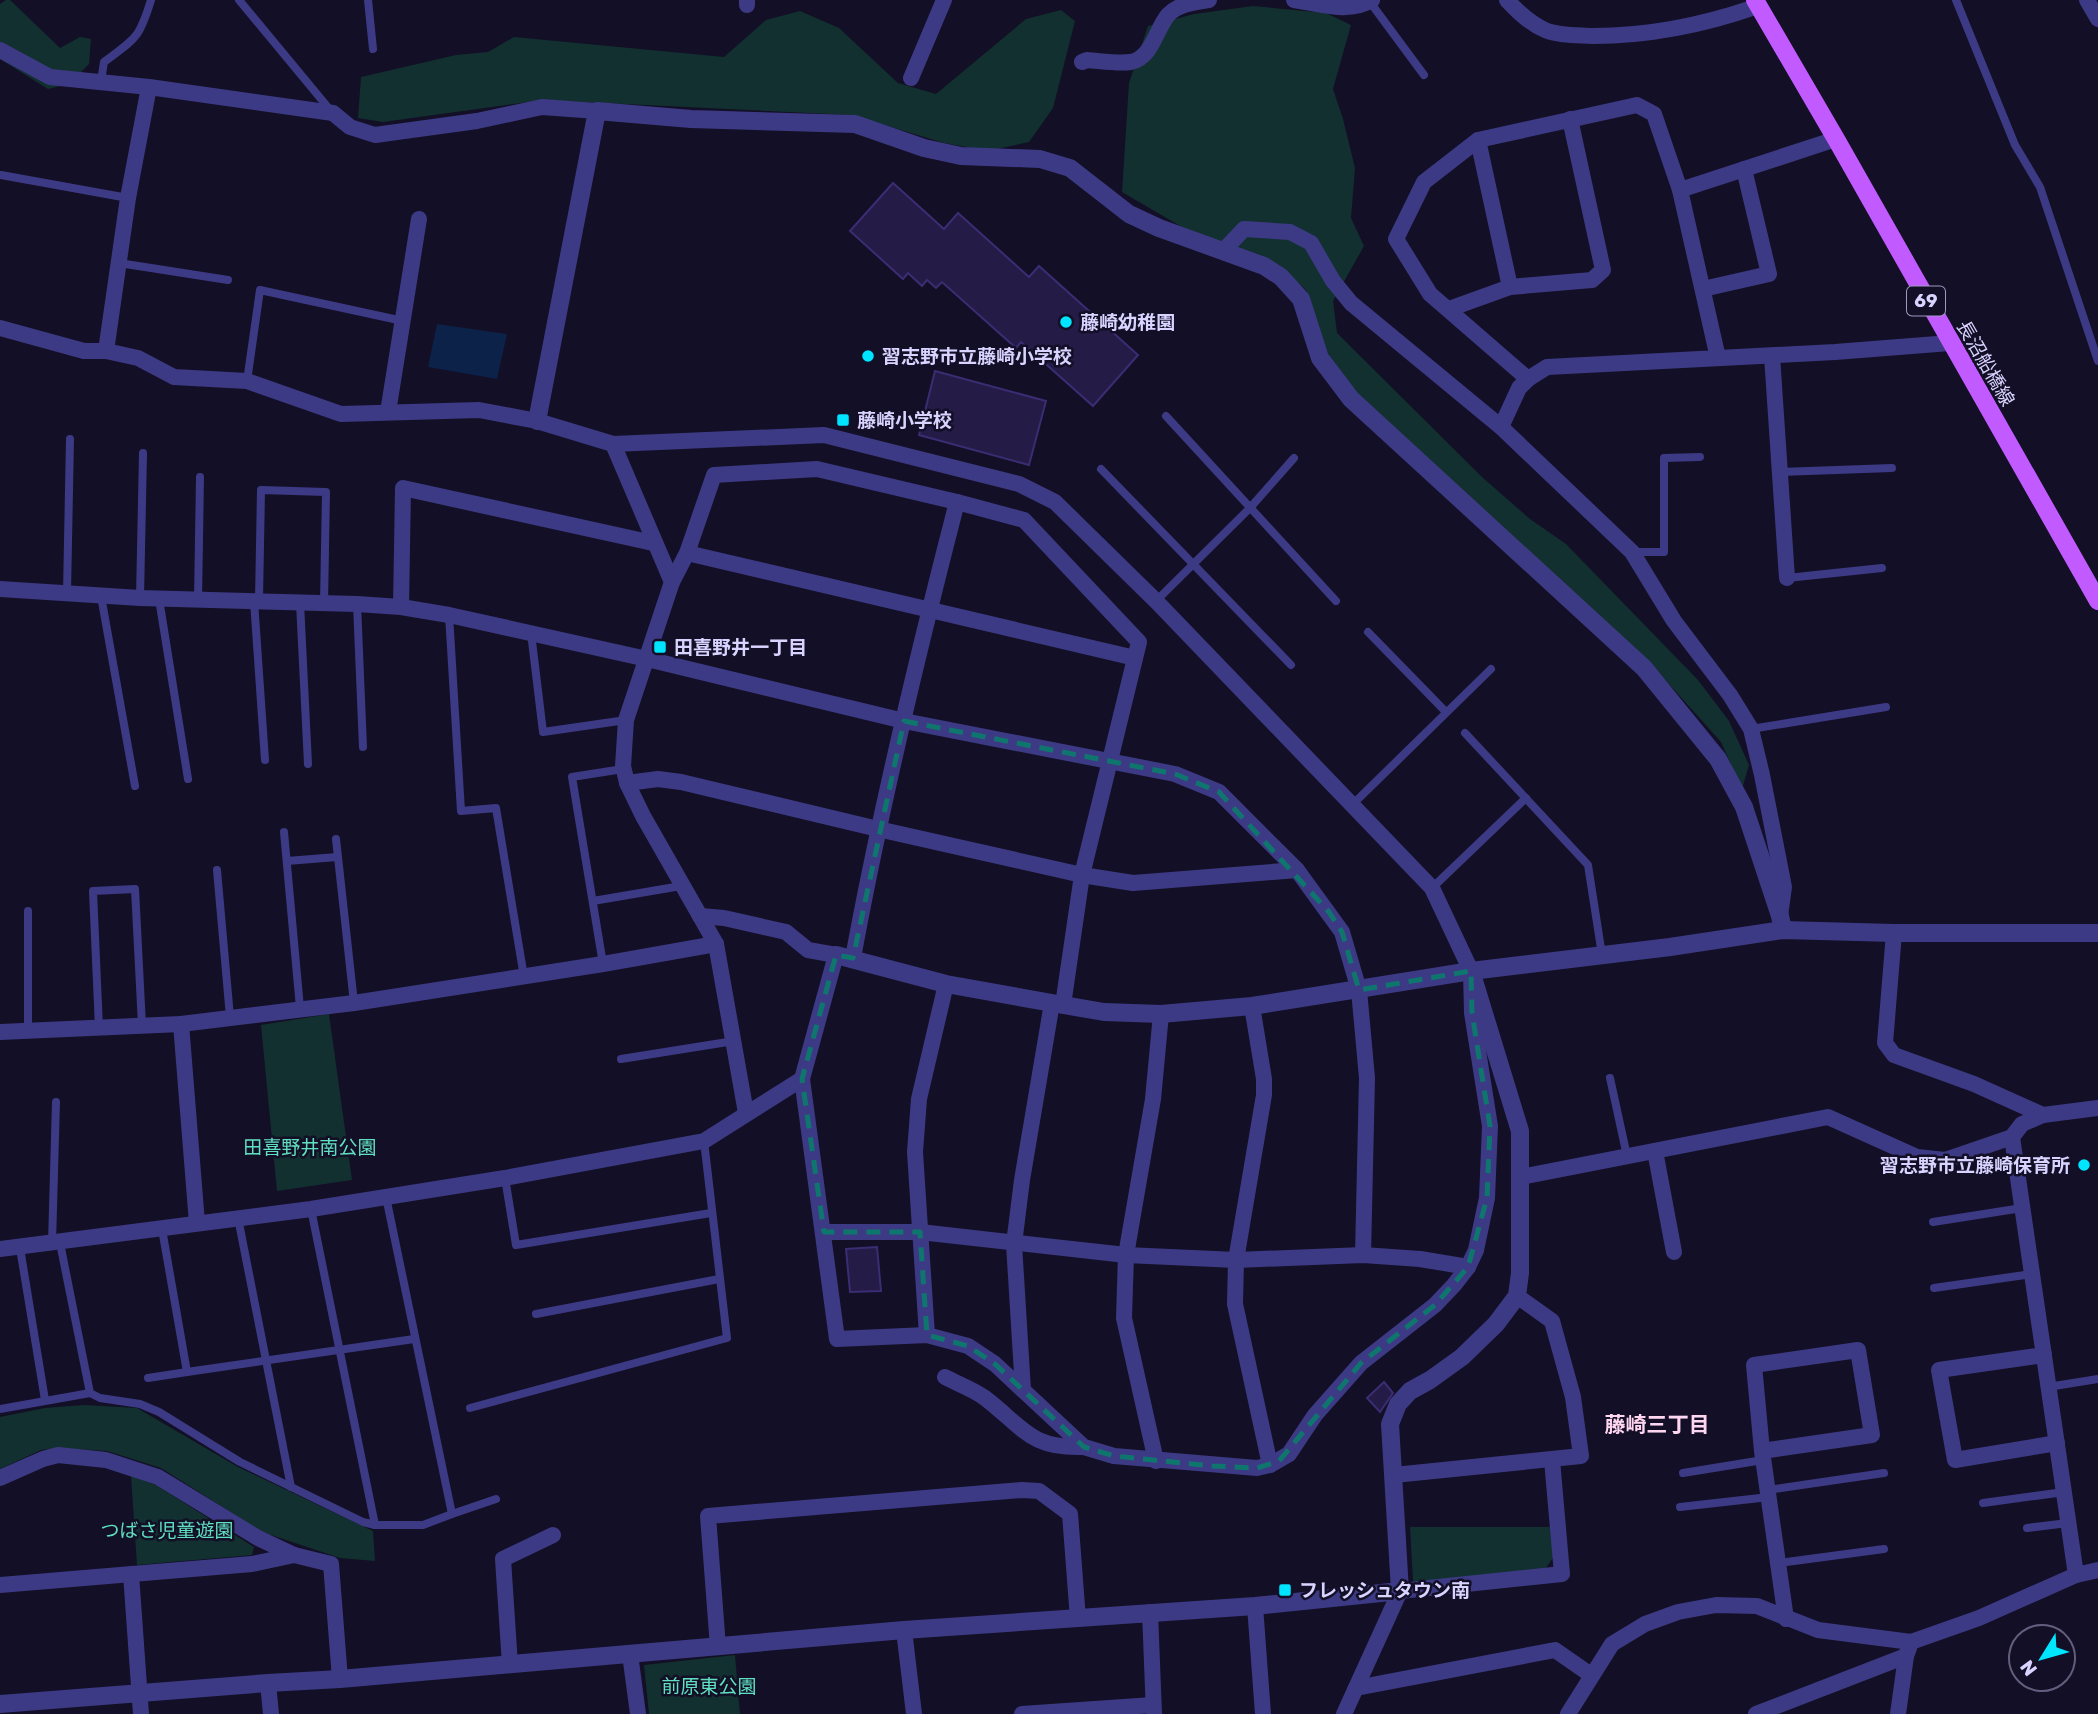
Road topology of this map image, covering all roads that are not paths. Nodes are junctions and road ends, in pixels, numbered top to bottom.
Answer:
1 (150, 0) edge
2 (239, 0) edge
3 (368, 0) edge
4 (944, 0) edge
5 (1209, 0) edge
6 (1294, 0) edge
7 (1507, 0) edge
8 (1956, 0) edge
9 (2087, 0) edge
10 (1371, 1) edge
11 (1756, 3) edge
12 (2098, 19) edge
13 (373, 49) dead end
14 (0, 50) edge
15 (1082, 62) dead end
16 (1424, 75) dead end
17 (911, 78) dead end
18 (101, 81) junction
19 (149, 87) junction
20 (597, 111) junction
21 (333, 113) junction
22 (1570, 119) junction
23 (1836, 139) junction
24 (1478, 140) junction
25 (1744, 169) junction
26 (1, 175) edge
27 (1680, 190) junction
28 (128, 198) junction
29 (419, 219) dead end
30 (1224, 250) junction
31 (119, 263) junction
32 (228, 279) dead end
33 (1510, 287) junction
34 (1703, 289) junction
35 (1449, 309) junction
36 (403, 321) junction
37 (0, 328) edge
38 (1950, 343) junction
39 (106, 351) junction
40 (1772, 356) junction
41 (1718, 358) junction
42 (2098, 361) edge
43 (1528, 379) junction
44 (247, 381) junction
45 (388, 412) junction
46 (1166, 416) dead end
47 (537, 421) junction
48 (1501, 427) junction
49 (70, 439) dead end
50 (613, 444) junction
51 (143, 453) dead end
52 (1700, 457) dead end
53 (1294, 458) dead end
54 (1892, 468) dead end
55 (1101, 469) dead end
56 (1780, 472) junction
57 (200, 477) dead end
58 (957, 502) junction
59 (1250, 508) junction
60 (653, 543) junction
61 (1632, 552) junction
62 (687, 553) junction
63 (1194, 563) junction
64 (1882, 568) dead end
65 (1787, 578) joint
66 (672, 582) junction
67 (0, 589) edge
68 (67, 594) junction
69 (101, 596) junction
70 (140, 598) junction
71 (159, 599) junction
72 (198, 600) junction
73 (257, 600) junction
74 (1156, 601) junction
75 (1336, 601) dead end
76 (2098, 601) edge
77 (300, 603) junction
78 (324, 604) junction
79 (357, 604) junction
80 (401, 607) junction
81 (929, 609) junction
82 (449, 615) junction
83 (1368, 632) dead end
84 (531, 633) junction
85 (1135, 658) junction
86 (647, 659) junction
87 (1291, 665) dead end
88 (1491, 669) dead end
89 (1886, 707) dead end
90 (1446, 712) junction
91 (626, 720) junction
92 (904, 721) junction
93 (1751, 729) junction
94 (1465, 733) dead end
95 (363, 747) dead end
96 (265, 760) dead end
97 (1108, 761) junction
98 (308, 764) dead end
99 (625, 776) junction
100 (188, 779) dead end
101 (135, 786) dead end
102 (1526, 798) junction
103 (1352, 805) junction
104 (878, 829) junction
105 (284, 832) dead end
106 (336, 839) dead end
107 (337, 857) junction
108 (287, 861) junction
109 (217, 870) dead end
110 (1297, 870) junction
111 (1082, 875) junction
112 (681, 886) junction
113 (1432, 888) junction
114 (593, 901) junction
115 (28, 911) dead end
116 (700, 916) junction
117 (1782, 923) junction
118 (1894, 933) junction
119 (2098, 933) edge
120 (716, 944) junction
121 (1602, 955) junction
122 (844, 956) junction
123 (603, 964) junction
124 (1471, 971) junction
125 (524, 977) junction
126 (946, 984) junction
127 (1359, 990) junction
128 (354, 1003) junction
129 (1057, 1004) junction
130 (1252, 1006) junction
131 (300, 1008) junction
132 (1160, 1014) junction
133 (230, 1017) junction
134 (181, 1024) junction
135 (142, 1025) junction
136 (99, 1028) junction
137 (0, 1032) edge
138 (28, 1032) junction
139 (734, 1041) junction
140 (621, 1059) dead end
141 (1610, 1078) dead end
142 (802, 1079) junction
143 (56, 1102) dead end
144 (2098, 1108) edge
145 (747, 1113) junction
146 (2043, 1115) junction
147 (2012, 1137) junction
148 (704, 1141) junction
149 (1655, 1150) junction
150 (1627, 1156) junction
151 (1521, 1177) junction
152 (505, 1178) junction
153 (386, 1197) junction
154 (2022, 1208) junction
155 (311, 1209) junction
156 (711, 1213) junction
157 (238, 1218) junction
158 (1933, 1222) dead end
159 (197, 1223) junction
160 (162, 1229) junction
161 (824, 1232) junction
162 (920, 1232) junction
163 (56, 1243) junction
164 (1014, 1244) junction
165 (20, 1248) junction
166 (0, 1250) edge
167 (1674, 1252) dead end
168 (1126, 1255) junction
169 (1363, 1255) junction
170 (1236, 1260) junction
171 (1468, 1267) junction
172 (2032, 1274) junction
173 (719, 1279) junction
174 (1934, 1288) dead end
175 (1517, 1296) junction
176 (536, 1314) dead end
177 (927, 1335) junction
178 (414, 1339) junction
179 (340, 1350) junction
180 (2044, 1355) junction
181 (266, 1361) junction
182 (187, 1372) junction
183 (945, 1377) dead end
184 (148, 1378) dead end
185 (2098, 1379) edge
186 (2048, 1387) junction
187 (1023, 1390) junction
188 (90, 1393) junction
189 (45, 1400) junction
190 (470, 1408) dead end
191 (0, 1409) edge
192 (2056, 1443) junction
193 (1084, 1447) junction
194 (1762, 1455) junction
195 (1552, 1460) junction
196 (1156, 1461) junction
197 (1270, 1465) junction
198 (1683, 1473) dead end
199 (1884, 1473) dead end
200 (1394, 1475) junction
201 (0, 1478) edge
202 (291, 1487) junction
203 (2064, 1492) junction
204 (1769, 1493) junction
205 (496, 1499) dead end
206 (1983, 1503) dead end
207 (1680, 1507) dead end
208 (452, 1514) junction
209 (2068, 1523) junction
210 (375, 1525) junction
211 (2027, 1528) dead end
212 (553, 1535) dead end
213 (1884, 1549) dead end
214 (294, 1555) junction
215 (1779, 1563) junction
216 (2098, 1570) edge
217 (131, 1574) junction
218 (2076, 1576) junction
219 (0, 1585) edge
220 (1400, 1591) junction
221 (1255, 1606) junction
222 (1150, 1612) junction
223 (1077, 1619) junction
224 (1786, 1619) junction
225 (904, 1630) junction
226 (718, 1647) junction
227 (1908, 1649) junction
228 (630, 1654) junction
229 (510, 1665) junction
230 (1591, 1675) junction
231 (340, 1679) junction
232 (268, 1683) junction
233 (1356, 1688) junction
234 (140, 1694) junction
235 (0, 1704) edge
236 (1154, 1709) edge
237 (1760, 1713) edge
238 (141, 1714) edge
239 (271, 1714) edge
240 (638, 1714) edge
241 (914, 1714) edge
242 (1022, 1714) edge
243 (1263, 1714) edge
244 (1343, 1714) edge
245 (1568, 1714) edge
246 (1898, 1714) edge

1 - 18 lane
2 - 21 lane
3 - 13 lane
4 - 17 street
5 - 15 street
6 - 10 street
7 - 11 street
8 - 42 lane
9 - 12 street
10 - 16 lane
11 - 23 main road, 長沼船橋線 / 69
14 - 18 street
18 - 19 street
19 - 21 street
19 - 28 street
20 - 21 street
20 - 30 street
20 - 47 street
22 - 24 street
22 - 27 street
22 - 33 street
23 - 25 street
23 - 38 main road, 長沼船橋線 / 69
24 - 33 street
24 - 35 street
25 - 27 street
25 - 34 street
26 - 28 lane
27 - 34 street
28 - 31 street
29 - 36 street
30 - 48 street
30 - 117 street
31 - 32 lane
31 - 39 street
33 - 35 street
34 - 41 street
35 - 43 street
36 - 44 lane
36 - 45 street
37 - 39 street
38 - 40 street
38 - 76 main road, 長沼船橋線 / 69
39 - 44 street
40 - 41 street
40 - 56 street
41 - 43 street
43 - 48 street
44 - 45 street
45 - 47 street
46 - 59 lane
47 - 50 street
48 - 61 street
49 - 68 lane
50 - 60 street
50 - 74 street
51 - 70 lane
52 - 61 lane
53 - 59 lane
54 - 56 lane
55 - 63 lane
56 - 65 street
57 - 72 lane
58 - 62 street
58 - 81 street
58 - 85 street
59 - 63 lane
59 - 75 lane
60 - 66 street
60 - 80 street
61 - 93 street
62 - 66 street
62 - 81 street
63 - 74 lane
63 - 87 lane
64 - 65 lane
66 - 86 street
67 - 68 street
68 - 69 street
69 - 70 street
69 - 101 lane
70 - 71 street
71 - 72 street
71 - 100 lane
72 - 73 street
73 - 77 street
73 - 78 lane
73 - 96 lane
74 - 103 street
77 - 78 street
77 - 98 lane
78 - 79 street
79 - 80 street
79 - 95 lane
80 - 82 street
81 - 85 street
81 - 92 street
82 - 84 street
82 - 125 lane
83 - 90 lane
84 - 86 street
84 - 91 lane
85 - 97 street
86 - 91 street
86 - 92 street
88 - 90 lane
89 - 93 lane
90 - 103 lane
91 - 99 street
92 - 97 street
92 - 104 street
93 - 117 street
94 - 102 lane
97 - 110 street
97 - 111 street
99 - 104 street
99 - 112 street
99 - 114 lane
102 - 113 lane
102 - 121 lane
103 - 113 street
104 - 111 street
104 - 122 street
105 - 108 lane
106 - 107 lane
107 - 108 lane
107 - 128 lane
108 - 131 lane
109 - 133 lane
110 - 111 street
110 - 127 street
111 - 129 street
112 - 114 lane
112 - 116 street
113 - 124 street
114 - 123 lane
115 - 138 lane
116 - 120 street
116 - 122 street
117 - 118 street
117 - 121 street
118 - 119 street
118 - 146 street
120 - 123 street
120 - 139 street
121 - 124 street
122 - 126 street
122 - 142 street
123 - 125 street
124 - 127 street
124 - 151 street
124 - 171 street
125 - 128 street
126 - 129 street
126 - 162 street
127 - 130 street
127 - 169 street
128 - 131 street
129 - 132 street
129 - 164 street
130 - 132 street
130 - 170 street
131 - 133 street
132 - 168 street
133 - 134 street
134 - 135 street
134 - 159 street
135 - 136 street
135 - 136 lane
136 - 138 street
137 - 138 street
139 - 140 lane
139 - 145 street
141 - 150 lane
142 - 145 street
142 - 161 street
143 - 163 lane
144 - 146 street
145 - 148 street
146 - 147 street
147 - 149 street
147 - 154 street
148 - 152 street
148 - 156 lane
149 - 150 street
149 - 167 street
150 - 151 street
151 - 175 street
152 - 153 street
152 - 156 lane
153 - 155 street
153 - 178 lane
154 - 158 lane
154 - 172 street
155 - 157 street
155 - 179 lane
156 - 173 lane
157 - 159 street
157 - 181 lane
159 - 160 street
160 - 163 street
160 - 182 lane
161 - 162 street
161 - 177 street
162 - 164 street
162 - 177 street
163 - 165 street
163 - 188 lane
164 - 168 street
164 - 187 street
165 - 166 street
165 - 189 lane
168 - 170 street
168 - 196 street
169 - 170 street
169 - 171 street
170 - 197 street
171 - 197 street
172 - 174 lane
172 - 180 street
173 - 176 lane
173 - 190 lane
175 - 195 street
175 - 200 street
177 - 187 street
178 - 179 lane
178 - 208 lane
179 - 181 lane
179 - 210 lane
180 - 186 street
180 - 192 street
181 - 182 lane
181 - 202 lane
182 - 184 lane
183 - 193 street
185 - 186 lane
186 - 192 street
187 - 193 street
188 - 189 lane
188 - 202 lane
189 - 191 lane
192 - 203 street
193 - 196 street
194 - 194 street
194 - 198 lane
194 - 204 street
195 - 200 street
195 - 220 street
196 - 197 street
199 - 204 lane
200 - 220 street
201 - 214 street
202 - 210 lane
203 - 206 lane
203 - 209 street
204 - 207 lane
204 - 215 street
205 - 208 lane
208 - 210 lane
209 - 211 lane
209 - 218 street
212 - 229 street
213 - 215 lane
214 - 217 street
214 - 231 street
215 - 224 street
216 - 218 street
217 - 219 street
217 - 234 street
218 - 227 street
220 - 221 street
220 - 233 street
221 - 222 street
221 - 243 street
222 - 223 street
222 - 236 street
223 - 225 street
223 - 226 street
224 - 227 street
224 - 230 street
225 - 226 street
225 - 241 street
226 - 228 street
227 - 237 street
227 - 246 street
228 - 229 street
228 - 240 street
229 - 231 street
230 - 233 street
230 - 245 street
231 - 232 street
232 - 234 street
232 - 239 street
233 - 244 street
234 - 235 street
234 - 238 street
236 - 242 street

